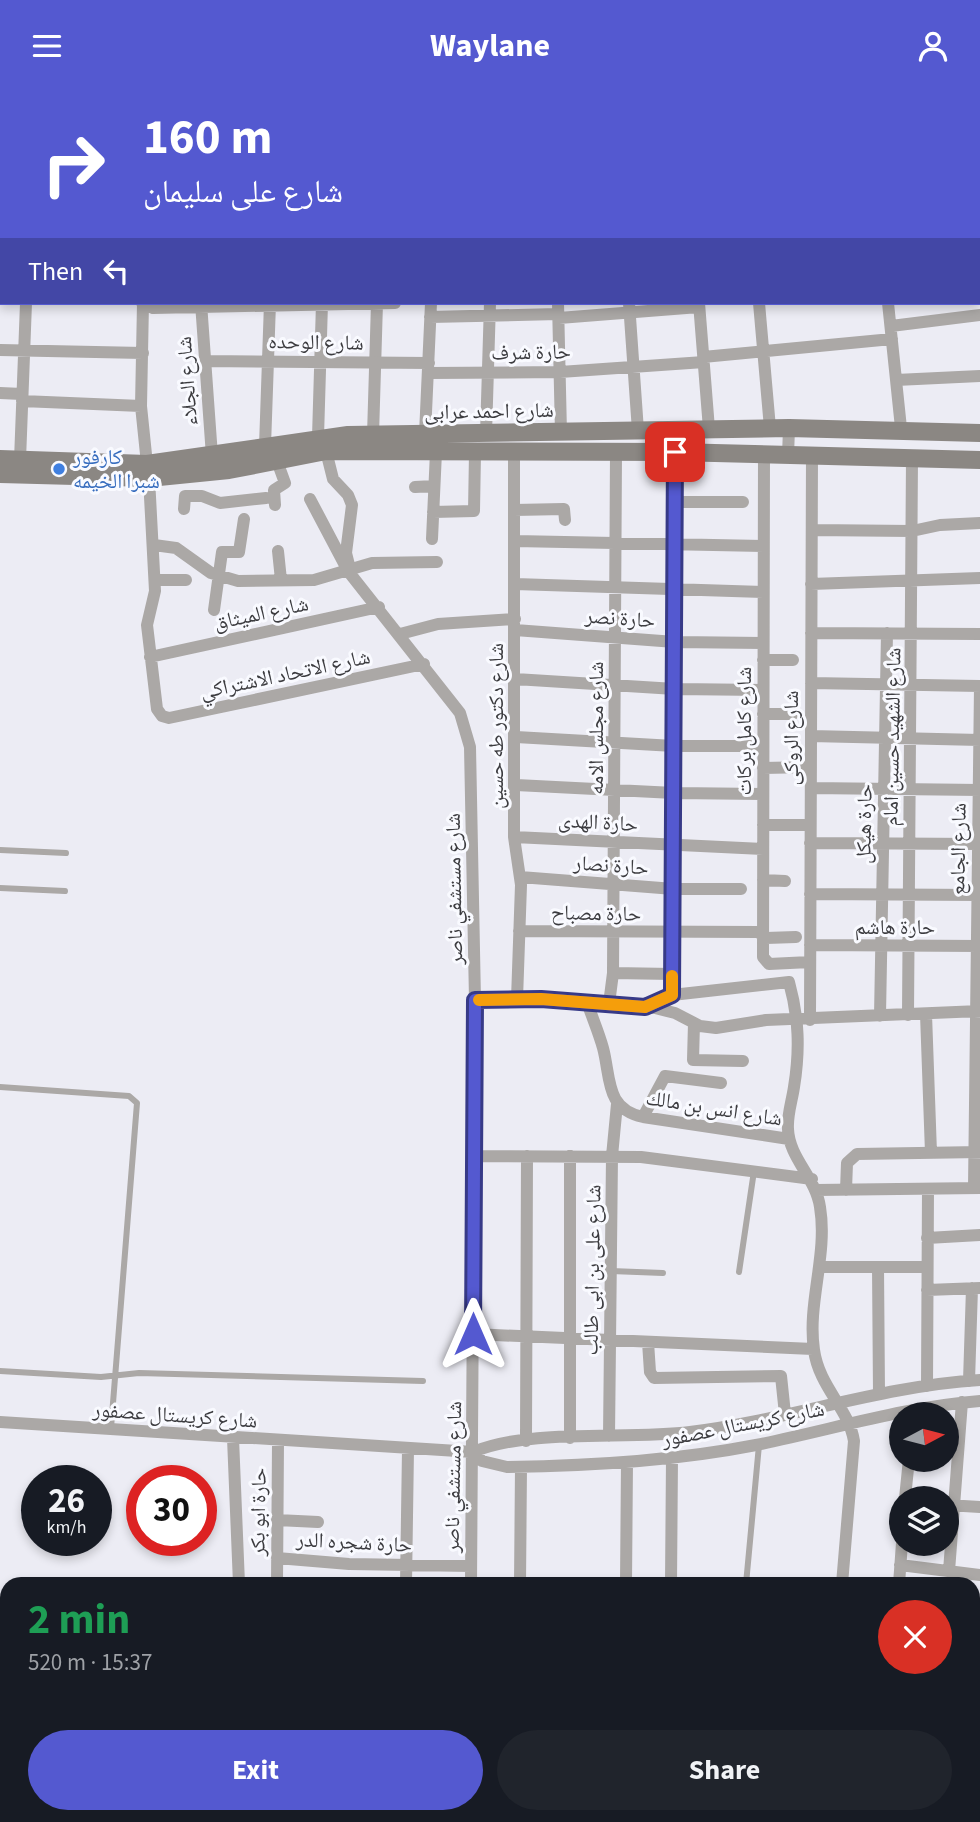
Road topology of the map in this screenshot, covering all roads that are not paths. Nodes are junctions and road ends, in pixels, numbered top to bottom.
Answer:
1 (26, 305) edge
2 (143, 305) edge
3 (147, 305) edge
4 (201, 305) edge
5 (270, 305) edge
6 (321, 305) edge
7 (376, 305) edge
8 (430, 305) edge
9 (699, 305) edge
10 (759, 305) edge
11 (888, 305) edge
12 (629, 308) edge
13 (490, 309) edge
14 (558, 312) edge
15 (980, 315) edge
16 (430, 317) junction
17 (891, 333) junction
18 (0, 350) edge
19 (24, 351) junction
20 (763, 351) junction
21 (143, 353) junction
22 (704, 360) junction
23 (204, 361) junction
24 (267, 361) junction
25 (320, 362) junction
26 (375, 362) junction
27 (429, 368) junction
28 (634, 368) junction
29 (488, 372) junction
30 (559, 372) junction
31 (980, 376) edge
32 (896, 380) junction
33 (0, 393) edge
34 (22, 397) junction
35 (141, 407) junction
36 (770, 428) junction
37 (789, 428) junction
38 (901, 428) junction
39 (709, 429) junction
40 (638, 431) junction
41 (561, 433) junction
42 (980, 433) edge
43 (486, 434) junction
44 (373, 435) junction
45 (425, 435) junction
46 (322, 444) junction
47 (265, 446) junction
48 (436, 452) junction
49 (675, 452) junction
50 (475, 453) junction
51 (514, 453) junction
52 (616, 453) junction
53 (764, 455) junction
54 (212, 456) junction
55 (788, 456) junction
56 (812, 456) junction
57 (0, 459) edge
58 (912, 459) junction
59 (20, 460) junction
60 (980, 460) edge
61 (277, 461) junction
62 (148, 471) junction
63 (0, 474) edge
64 (198, 474) junction
65 (434, 486) junction
66 (415, 487) dead end
67 (199, 496) junction
68 (310, 499) dead end
69 (676, 502) junction
70 (743, 502) dead end
71 (184, 509) dead end
72 (514, 510) junction
73 (433, 512) junction
74 (244, 519) dead end
75 (565, 520) dead end
76 (980, 523) edge
77 (812, 530) junction
78 (912, 531) junction
79 (432, 539) dead end
80 (515, 541) junction
81 (616, 544) junction
82 (154, 545) junction
83 (675, 546) junction
84 (764, 547) junction
85 (278, 551) dead end
86 (437, 562) dead end
87 (350, 570) junction
88 (216, 576) junction
89 (980, 578) edge
90 (911, 579) junction
91 (155, 580) junction
92 (186, 580) dead end
93 (281, 580) junction
94 (515, 584) junction
95 (811, 584) junction
96 (616, 588) junction
97 (675, 591) junction
98 (763, 592) junction
99 (379, 607) junction
100 (214, 610) dead end
101 (515, 624) junction
102 (811, 633) junction
103 (887, 633) junction
104 (400, 634) junction
105 (913, 634) junction
106 (980, 634) edge
107 (615, 637) junction
108 (675, 642) junction
109 (763, 643) junction
110 (150, 657) junction
111 (763, 660) junction
112 (793, 660) dead end
113 (424, 664) junction
114 (515, 679) junction
115 (811, 683) junction
116 (886, 684) junction
117 (912, 684) junction
118 (615, 685) junction
119 (980, 686) edge
120 (675, 689) junction
121 (763, 690) junction
122 (763, 714) junction
123 (793, 714) dead end
124 (811, 736) junction
125 (516, 737) junction
126 (885, 738) junction
127 (912, 738) junction
128 (979, 740) edge
129 (615, 743) junction
130 (674, 746) junction
131 (763, 746) junction
132 (811, 767) junction
133 (763, 768) junction
134 (516, 785) junction
135 (810, 788) junction
136 (884, 789) junction
137 (911, 789) junction
138 (614, 790) junction
139 (979, 790) edge
140 (674, 793) junction
141 (763, 794) junction
142 (763, 825) junction
143 (810, 825) junction
144 (514, 837) junction
145 (614, 842) junction
146 (810, 843) junction
147 (883, 843) junction
148 (911, 843) junction
149 (674, 844) junction
150 (979, 844) edge
151 (763, 849) junction
152 (0, 850) edge
153 (66, 853) dead end
154 (520, 877) junction
155 (763, 880) junction
156 (785, 881) dead end
157 (614, 885) junction
158 (0, 888) edge
159 (674, 888) junction
160 (741, 889) dead end
161 (65, 891) dead end
162 (810, 894) junction
163 (883, 895) junction
164 (910, 895) junction
165 (978, 895) edge
166 (519, 930) junction
167 (614, 932) junction
168 (673, 933) junction
169 (763, 936) junction
170 (796, 937) dead end
171 (810, 945) junction
172 (881, 946) junction
173 (909, 946) junction
174 (978, 946) edge
175 (810, 962) junction
176 (613, 974) junction
177 (672, 974) junction
178 (672, 995) junction
179 (517, 999) junction
180 (475, 1000) junction
181 (587, 1002) junction
182 (610, 1004) junction
183 (645, 1007) junction
184 (977, 1011) edge
185 (926, 1014) junction
186 (908, 1015) junction
187 (880, 1016) junction
188 (804, 1020) junction
189 (694, 1024) junction
190 (743, 1061) dead end
191 (721, 1083) dead end
192 (0, 1087) edge
193 (617, 1104) junction
194 (643, 1117) junction
195 (789, 1139) junction
196 (977, 1152) edge
197 (931, 1153) junction
198 (474, 1156) junction
199 (527, 1156) junction
200 (570, 1156) junction
201 (612, 1156) junction
202 (754, 1171) junction
203 (814, 1184) junction
204 (977, 1188) edge
205 (928, 1189) junction
206 (846, 1190) junction
207 (980, 1235) edge
208 (928, 1238) junction
209 (821, 1267) junction
210 (878, 1267) junction
211 (927, 1267) junction
212 (611, 1271) junction
213 (739, 1272) dead end
214 (663, 1273) dead end
215 (976, 1288) edge
216 (927, 1290) junction
217 (473, 1334) junction
218 (526, 1336) junction
219 (570, 1338) junction
220 (611, 1340) junction
221 (648, 1342) junction
222 (813, 1349) junction
223 (0, 1371) edge
224 (115, 1375) junction
225 (423, 1381) dead end
226 (974, 1381) edge
227 (927, 1385) junction
228 (879, 1393) junction
229 (980, 1401) edge
230 (834, 1402) junction
231 (962, 1402) junction
232 (959, 1403) edge
233 (785, 1414) junction
234 (889, 1416) edge
235 (0, 1422) edge
236 (849, 1423) junction
237 (111, 1430) junction
238 (610, 1436) junction
239 (570, 1438) junction
240 (233, 1439) junction
241 (278, 1441) junction
242 (526, 1441) junction
243 (759, 1444) junction
244 (408, 1449) junction
245 (472, 1452) junction
246 (672, 1458) junction
247 (627, 1462) junction
248 (521, 1467) junction
249 (953, 1486) edge
250 (959, 1506) edge
251 (980, 1507) edge
252 (277, 1520) junction
253 (318, 1522) dead end
254 (901, 1556) edge
255 (955, 1556) edge
256 (277, 1558) junction
257 (406, 1565) junction
258 (900, 1565) junction
259 (471, 1566) junction
260 (980, 1575) edge
261 (956, 1576) edge
262 (239, 1577) edge
263 (277, 1577) edge
264 (406, 1577) edge
265 (471, 1577) edge
266 (520, 1577) edge
267 (626, 1577) edge
268 (671, 1577) edge
269 (747, 1577) edge
270 (843, 1577) edge
271 (899, 1577) edge

1 - 19 street
2 - 21 street
3 - 4 street
4 - 23 street, شارع الجلاء
5 - 24 street
6 - 25 street
7 - 26 street
8 - 16 street
9 - 12 street
9 - 22 street
10 - 20 street
11 - 17 street
12 - 14 street
12 - 28 street
13 - 14 street
13 - 16 street
13 - 29 street
14 - 30 street
15 - 17 street, حارة شرف
16 - 27 street
17 - 20 street, حارة شرف
17 - 32 street
18 - 19 street
19 - 21 street
19 - 34 street
20 - 22 street, حارة شرف
20 - 36 street
21 - 35 street
22 - 28 street, حارة شرف
22 - 39 street
23 - 24 street, شارع الوحده
23 - 54 street, شارع الجلاء
24 - 25 street, شارع الوحده
24 - 47 street
25 - 26 street, شارع الوحده
25 - 46 street
26 - 27 street, شارع الوحده
26 - 44 street
27 - 29 street, حارة شرف
27 - 45 street
28 - 30 street, حارة شرف
28 - 40 street
29 - 30 street, حارة شرف
29 - 43 street
30 - 41 street
31 - 32 street
32 - 38 street
33 - 34 street
34 - 35 street
34 - 59 street
35 - 62 street
36 - 37 street, شارع احمد عرابى
36 - 39 street, شارع احمد عرابى
37 - 38 street, شارع احمد عرابى
37 - 55 street
38 - 42 street, شارع احمد عرابى
39 - 40 street, شارع احمد عرابى
40 - 41 street, شارع احمد عرابى
41 - 43 street, شارع احمد عرابى
43 - 45 street, شارع احمد عرابى
44 - 45 street, شارع احمد عرابى
44 - 46 street, شارع احمد عرابى
46 - 47 street, شارع احمد عرابى
46 - 48 street, شارع احمد عرابى
46 - 61 street, شارع احمد عرابى
46 - 87 street
47 - 54 street, شارع احمد عرابى
48 - 50 street, شارع احمد عرابى
48 - 65 street
49 - 52 street, شارع احمد عرابى
49 - 53 street, شارع احمد عرابى
49 - 69 street
50 - 51 street, شارع احمد عرابى
50 - 73 street
51 - 52 street, شارع احمد عرابى
51 - 72 street, شارع دكتور طه حسين
52 - 81 street, شارع مجلس الامه
53 - 55 street, شارع احمد عرابى
53 - 84 street, شارع كامل بركات
54 - 62 street, شارع احمد عرابى
55 - 56 street, شارع احمد عرابى
56 - 58 street, شارع احمد عرابى
56 - 77 street, شارع الروكى
57 - 59 street, شارع احمد عرابى
58 - 60 street, شارع احمد عرابى
58 - 78 street, شارع الشهيد حسين امام
59 - 62 street, شارع احمد عرابى
61 - 64 street, شارع احمد عرابى
61 - 67 street
62 - 63 street, شارع احمد عرابى
62 - 64 street, شارع احمد عرابى
62 - 82 street
64 - 67 street
65 - 66 street
65 - 73 street
67 - 71 street
68 - 87 street, شارع مستشفي ناصر
69 - 70 street
69 - 83 street
72 - 75 street
72 - 80 street, شارع دكتور طه حسين
73 - 79 street
74 - 88 street
76 - 78 street
77 - 78 street
77 - 95 street, شارع الروكى
78 - 90 street, شارع الشهيد حسين امام
80 - 81 street
80 - 94 street, شارع دكتور طه حسين
81 - 83 street
81 - 96 street, شارع مجلس الامه
82 - 88 street
82 - 91 street
83 - 84 street
83 - 97 street
84 - 98 street, شارع كامل بركات
85 - 93 street
86 - 87 street
87 - 93 street
87 - 99 street, شارع مستشفي ناصر
88 - 93 street
88 - 100 street
89 - 90 street
90 - 95 street
90 - 105 street, شارع الشهيد حسين امام
91 - 92 street
91 - 110 street
94 - 96 street
94 - 101 street, شارع دكتور طه حسين
95 - 102 street, شارع الروكى
96 - 97 street
96 - 107 street, شارع مجلس الامه
97 - 98 street
97 - 108 street
98 - 109 street, شارع كامل بركات
99 - 104 street, شارع مستشفي ناصر
99 - 110 street, شارع الميثاق
101 - 104 street, حارة نصر
101 - 107 street, حارة نصر
101 - 114 street, شارع دكتور طه حسين
102 - 103 street
102 - 115 street, شارع الروكى
103 - 105 street
103 - 116 street, حارة هيكل
104 - 113 street, شارع مستشفي ناصر
105 - 106 street
105 - 117 street, شارع الشهيد حسين امام
107 - 108 street, حارة نصر
107 - 118 street, شارع مجلس الامه
108 - 109 street, حارة نصر
108 - 120 street
109 - 111 street, شارع كامل بركات
110 - 113 street, شارع الاتحاد الاشتراكي
111 - 112 street
111 - 121 street, شارع كامل بركات
113 - 180 street, شارع مستشفي ناصر
114 - 118 street
114 - 125 street, شارع دكتور طه حسين
115 - 116 street
115 - 124 street, شارع الروكى
116 - 117 street
116 - 126 street, حارة هيكل
117 - 119 street
117 - 127 street, شارع الشهيد حسين امام
118 - 120 street
118 - 129 street, شارع مجلس الامه
119 - 128 street, شارع الجامع
120 - 121 street
120 - 130 street
121 - 122 street, شارع كامل بركات
122 - 123 street
122 - 131 street, شارع كامل بركات
124 - 126 street
124 - 132 street, شارع الروكى
125 - 129 street
125 - 134 street, شارع دكتور طه حسين
126 - 127 street
126 - 136 street, حارة هيكل
127 - 128 street
127 - 137 street, شارع الشهيد حسين امام
128 - 139 street, شارع الجامع
129 - 130 street
129 - 138 street, شارع مجلس الامه
130 - 131 street
130 - 140 street
131 - 133 street, شارع كامل بركات
132 - 133 street
132 - 135 street, شارع الروكى
133 - 141 street, شارع كامل بركات
134 - 138 street
134 - 144 street, شارع دكتور طه حسين
135 - 136 street
135 - 143 street, شارع الروكى
136 - 137 street
136 - 147 street, حارة هيكل
137 - 139 street
137 - 148 street, شارع الشهيد حسين امام
138 - 140 street
138 - 145 street, شارع مجلس الامه
139 - 150 street, شارع الجامع
140 - 141 street
140 - 149 street
141 - 142 street, شارع كامل بركات
142 - 143 street
142 - 151 street, شارع كامل بركات
143 - 146 street, شارع الروكى
144 - 145 street, حارة الهدى
144 - 154 street, شارع دكتور طه حسين
145 - 149 street, حارة الهدى
145 - 157 street, شارع مجلس الامه
146 - 147 street
146 - 162 street, شارع الروكى
147 - 148 street
147 - 163 street, حارة هيكل
148 - 150 street
148 - 164 street, شارع الشهيد حسين امام
149 - 151 street, حارة الهدى
149 - 159 street
150 - 165 street, شارع الجامع
151 - 155 street, شارع كامل بركات
152 - 153 lane
154 - 157 street, حارة نصار
154 - 166 street, شارع دكتور طه حسين
155 - 156 street
155 - 169 street, شارع كامل بركات
157 - 159 street, حارة نصار
157 - 167 street, شارع مجلس الامه
158 - 161 lane
159 - 160 street, حارة نصار
159 - 168 street
162 - 163 street
162 - 171 street, شارع الروكى
163 - 164 street
163 - 172 street, حارة هيكل
164 - 165 street
164 - 173 street, شارع الشهيد حسين امام
165 - 174 street, شارع الجامع
166 - 167 street, حارة مصباح
166 - 179 street, شارع دكتور طه حسين
167 - 168 street, حارة مصباح
167 - 176 street, شارع مجلس الامه
168 - 169 street, حارة مصباح
168 - 177 street
169 - 170 street, حارة مصباح
169 - 175 street, شارع كامل بركات
171 - 172 street, حارة هاشم
171 - 175 street, شارع الروكى
172 - 173 street, حارة هاشم
172 - 187 street, حارة هيكل
173 - 174 street, حارة هاشم
173 - 186 street, شارع الشهيد حسين امام
174 - 184 street, شارع الجامع
175 - 188 street, شارع الروكى
176 - 177 street
176 - 182 street, شارع مجلس الامه
177 - 178 street
178 - 183 street
178 - 188 street
179 - 180 street
179 - 181 street
180 - 198 street, شارع مستشفي ناصر
181 - 182 street
181 - 193 street, شارع انس بن مالك
182 - 183 street
183 - 189 street
184 - 185 street
184 - 196 street, شارع الجامع
185 - 186 street
185 - 197 street
186 - 187 street
187 - 188 street
188 - 189 street
188 - 195 street, شارع الروكى
189 - 190 street
191 - 194 street
192 - 224 lane
193 - 194 street, شارع انس بن مالك
193 - 201 street, شارع على بن ابى طالب
194 - 195 street, شارع انس بن مالك
195 - 203 street
196 - 197 street
196 - 204 street, شارع الجامع
197 - 206 street
198 - 199 street
198 - 217 street, شارع مستشفي ناصر
199 - 200 street
199 - 218 street
200 - 201 street
200 - 219 street
201 - 202 street
201 - 212 street, شارع على بن ابى طالب
202 - 203 street
202 - 213 lane
203 - 206 street
203 - 209 street
204 - 205 street
205 - 206 street
205 - 208 street
207 - 208 street
208 - 211 street
209 - 210 street
209 - 222 street
210 - 211 street
210 - 228 street
211 - 216 street
212 - 214 lane
212 - 220 street, شارع على بن ابى طالب
215 - 216 street
215 - 226 street
216 - 227 street
217 - 218 street
217 - 245 street, شارع مستشفي ناصر
218 - 219 street
218 - 242 street
219 - 220 street
219 - 239 street
220 - 221 street
220 - 238 street, شارع على بن ابى طالب
221 - 222 street
221 - 233 street
222 - 230 street
223 - 224 lane
224 - 225 lane
224 - 237 lane
226 - 227 street, شارع كريستال عصفور
227 - 228 street, شارع كريستال عصفور
228 - 230 street, شارع كريستال عصفور
229 - 231 street, شارع كريستال عصفور
230 - 233 street, شارع كريستال عصفور
230 - 236 street
231 - 232 street, شارع كريستال عصفور
231 - 249 street
233 - 238 street, شارع كريستال عصفور
234 - 236 street, شارع كريستال عصفور
235 - 237 street, شارع كريستال عصفور
236 - 243 street, شارع كريستال عصفور
236 - 270 street
237 - 240 street, شارع كريستال عصفور
238 - 239 street, شارع كريستال عصفور
239 - 242 street, شارع كريستال عصفور
240 - 241 street, شارع كريستال عصفور
240 - 262 street
241 - 244 street, شارع كريستال عصفور
241 - 252 street, حارة ابو بكر
242 - 245 street, شارع كريستال عصفور
243 - 246 street, شارع كريستال عصفور
243 - 269 lane
244 - 245 street, شارع كريستال عصفور
244 - 257 street
245 - 248 street, شارع كريستال عصفور
245 - 259 street, شارع مستشفي ناصر
246 - 247 street, شارع كريستال عصفور
246 - 268 street
247 - 248 street, شارع كريستال عصفور
247 - 267 street
248 - 266 street
250 - 251 street
252 - 253 street
252 - 256 street, حارة ابو بكر
254 - 258 street
255 - 261 street
256 - 257 street, حارة شجره الدر
256 - 263 street, حارة ابو بكر
257 - 259 street, حارة شجره الدر
257 - 264 street
258 - 261 street
258 - 271 street
259 - 265 street, شارع مستشفي ناصر
260 - 261 street

